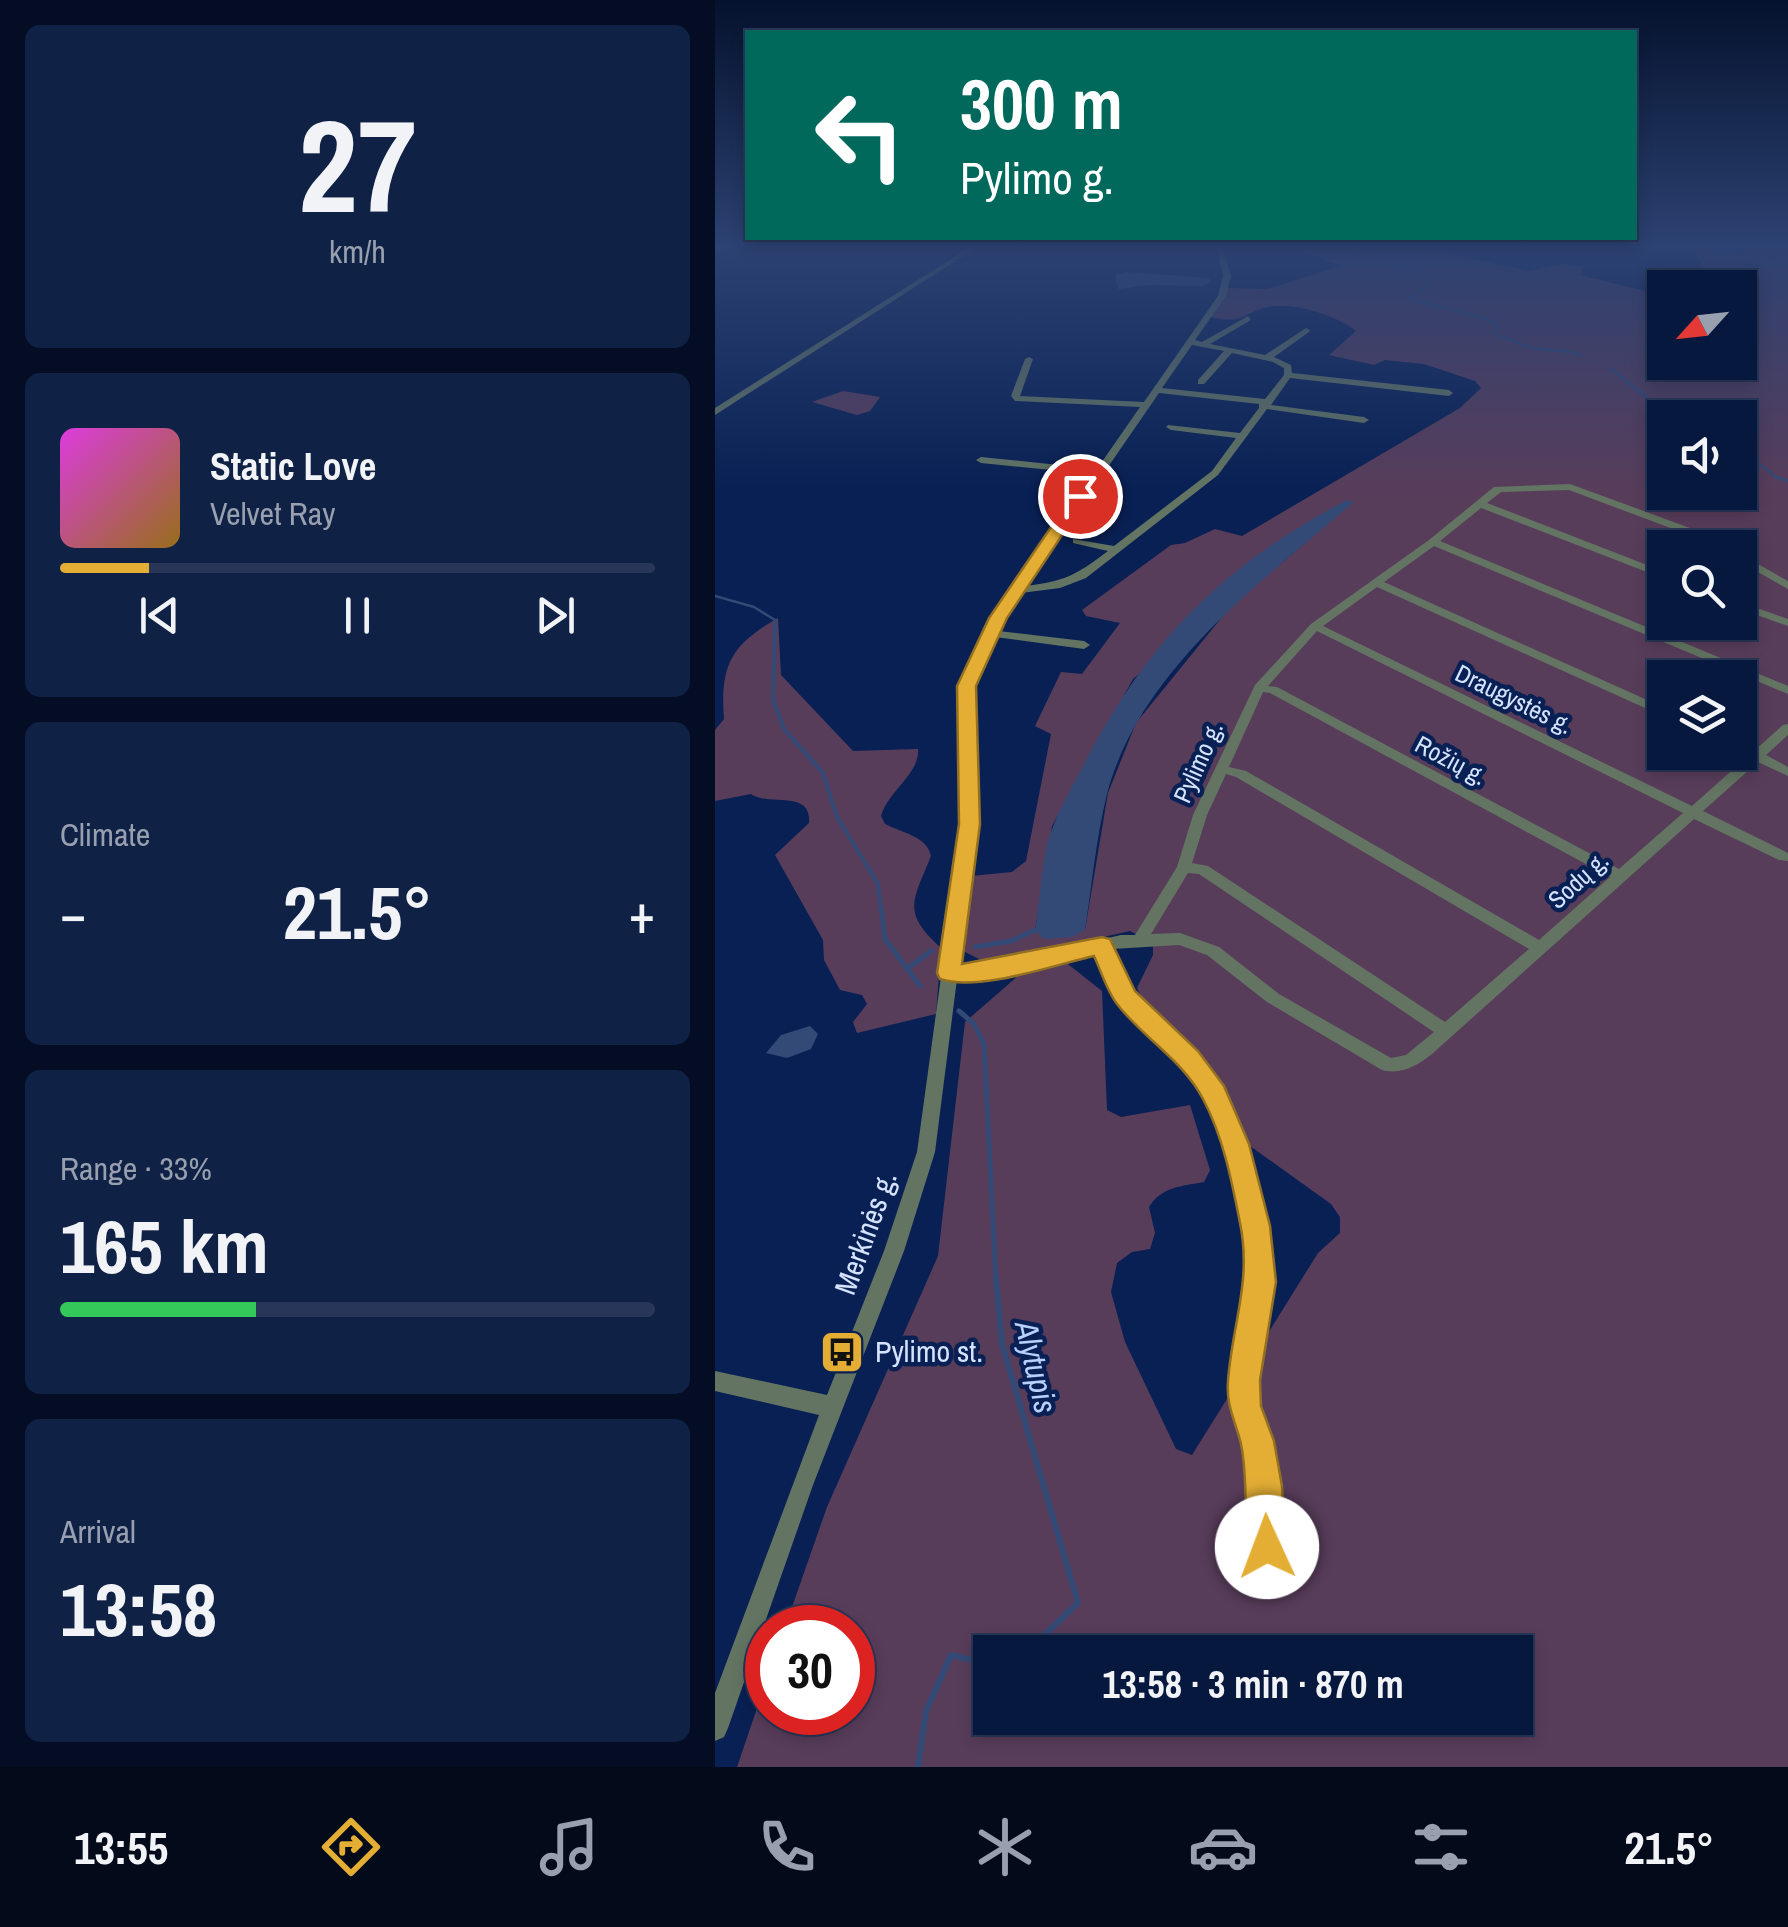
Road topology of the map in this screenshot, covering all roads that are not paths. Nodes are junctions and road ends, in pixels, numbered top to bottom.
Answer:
1 (849, 326) edge
2 (1201, 326) edge
3 (1233, 326) edge
4 (1306, 330) dead end
5 (1191, 342) junction
6 (1205, 343) junction
7 (1231, 350) junction
8 (1267, 358) junction
9 (1029, 359) dead end
10 (1287, 375) junction
11 (1201, 382) dead end
12 (1157, 390) junction
13 (1449, 393) dead end
14 (1263, 404) junction
15 (1147, 405) junction
16 (715, 412) edge
17 (1364, 420) dead end
18 (1171, 427) dead end
19 (1243, 436) junction
20 (981, 460) dead end
21 (1097, 472) junction
22 (1481, 504) junction
23 (1686, 530) edge
24 (1077, 541) dead end
25 (1433, 542) junction
26 (1115, 549) junction
27 (1757, 568) edge
28 (1647, 569) edge
29 (1375, 582) junction
30 (1788, 586) edge
31 (1018, 590) junction
32 (1757, 611) edge
33 (1788, 623) edge
34 (1315, 626) junction
35 (989, 634) junction
36 (1084, 645) dead end
37 (1259, 688) junction
38 (1788, 690) edge
39 (1647, 705) edge
40 (1788, 728) edge
41 (1757, 755) joint
42 (1221, 769) junction
43 (1740, 770) edge
44 (1788, 772) edge
45 (1694, 812) junction
46 (1784, 857) dead end
47 (1184, 867) junction
48 (1620, 876) junction
49 (1140, 939) junction
50 (1102, 945) junction
51 (1540, 948) junction
52 (949, 973) junction
53 (1446, 1032) junction
54 (715, 1381) edge
55 (833, 1407) junction
56 (1267, 1547) dead end
57 (722, 1687) edge
58 (715, 1728) edge

1 - 16 street
2 - 5 street, Merkinės g.
3 - 6 street
4 - 8 street
5 - 6 street
5 - 12 street, Merkinės g.
6 - 7 street
7 - 8 street
7 - 11 street
8 - 10 street
9 - 15 street
10 - 13 street
10 - 14 street
12 - 14 street
12 - 15 street, Merkinės g.
14 - 17 street
14 - 19 street
15 - 21 street, Merkinės g.
18 - 19 street
19 - 26 street
20 - 21 street
21 - 31 street, Merkinės g.
22 - 23 street, Pylimo g.
22 - 25 street, Pylimo g.
22 - 28 street
24 - 26 street
25 - 29 street, Pylimo g.
25 - 38 street
26 - 31 street
27 - 30 street
29 - 34 street, Pylimo g.
29 - 39 street
31 - 35 street, Merkinės g.
32 - 33 street
34 - 37 street, Pylimo g.
34 - 45 street, Draugystės g.
35 - 36 street
35 - 52 street, Merkinės g.
37 - 42 street, Pylimo g.
37 - 48 street, Rožių g.
40 - 41 street, Sodų g.
41 - 44 street
42 - 47 street, Pylimo g.
42 - 51 street
43 - 45 street, Sodų g.
45 - 46 street, Draugystės g.
45 - 48 street, Sodų g.
47 - 49 street, Pylimo g.
47 - 53 street
48 - 51 street, Sodų g.
49 - 50 street
49 - 53 street, Sodų g.
50 - 52 street
50 - 56 street
51 - 53 street, Sodų g.
52 - 55 street, Merkinės g.
54 - 55 street
55 - 57 street, Merkinės g.
57 - 58 street, Merkinės g.

